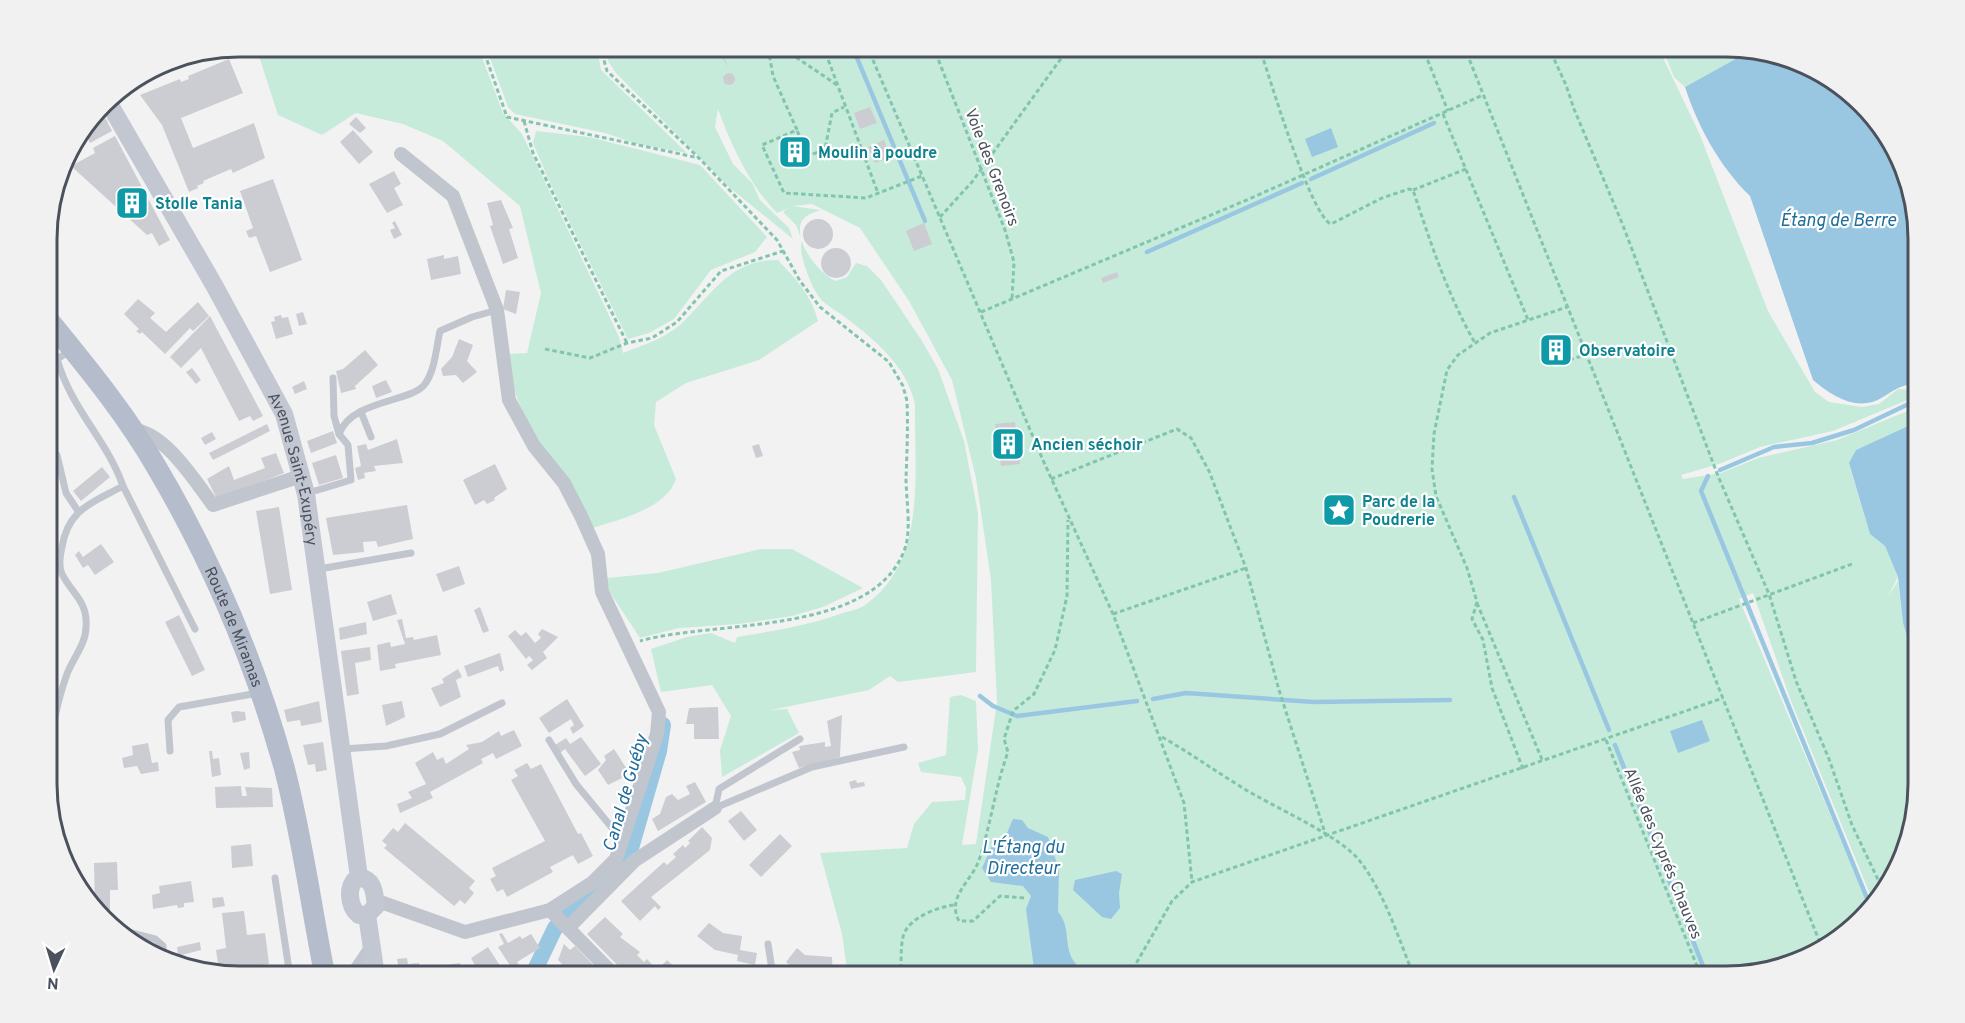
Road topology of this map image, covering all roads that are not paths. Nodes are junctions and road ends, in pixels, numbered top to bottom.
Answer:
1 (112, 108) edge
2 (401, 154) dead end
3 (497, 310) junction
4 (57, 339) edge
5 (57, 353) edge
6 (64, 354) junction
7 (333, 378) dead end
8 (361, 412) junction
9 (132, 430) junction
10 (339, 435) junction
11 (371, 437) dead end
12 (57, 455) edge
13 (303, 485) junction
14 (123, 486) junction
15 (78, 511) junction
16 (411, 553) dead end
17 (316, 570) junction
18 (195, 629) dead end
19 (260, 693) junction
20 (502, 703) dead end
21 (57, 713) edge
22 (800, 739) dead end
23 (549, 740) dead end
24 (904, 747) dead end
25 (343, 749) junction
26 (170, 751) dead end
27 (714, 808) junction
28 (622, 840) junction
29 (275, 878) dead end
30 (371, 908) junction
31 (550, 910) junction
32 (567, 928) junction
33 (137, 934) edge
34 (768, 944) dead end
35 (372, 948) junction
36 (163, 949) edge
37 (288, 966) edge
38 (323, 966) edge
39 (359, 966) edge
40 (375, 966) edge
41 (605, 966) edge
42 (771, 966) edge

1 - 13 street, Avenue Saint-Exupéry
2 - 3 street
3 - 8 lane
3 - 28 street
4 - 6 main road, Route de Miramas
5 - 6 lane
6 - 9 main road, Route de Miramas
6 - 14 lane
7 - 10 lane
8 - 10 lane
8 - 11 lane
9 - 13 street
9 - 19 main road, Route de Miramas
10 - 13 lane
12 - 15 lane
13 - 17 street, Avenue Saint-Exupéry
14 - 15 lane
14 - 18 lane
15 - 21 lane
16 - 17 lane
17 - 25 street, Avenue Saint-Exupéry
19 - 26 lane
19 - 38 main road, Route de Miramas
20 - 25 lane
22 - 27 lane
23 - 28 lane
24 - 27 lane
25 - 30 street, Avenue Saint-Exupéry
27 - 32 street
28 - 31 street
29 - 37 lane
30 - 31 street
30 - 35 street
31 - 32 street
32 - 41 street
33 - 36 lane
34 - 42 lane
35 - 39 street
35 - 40 street

